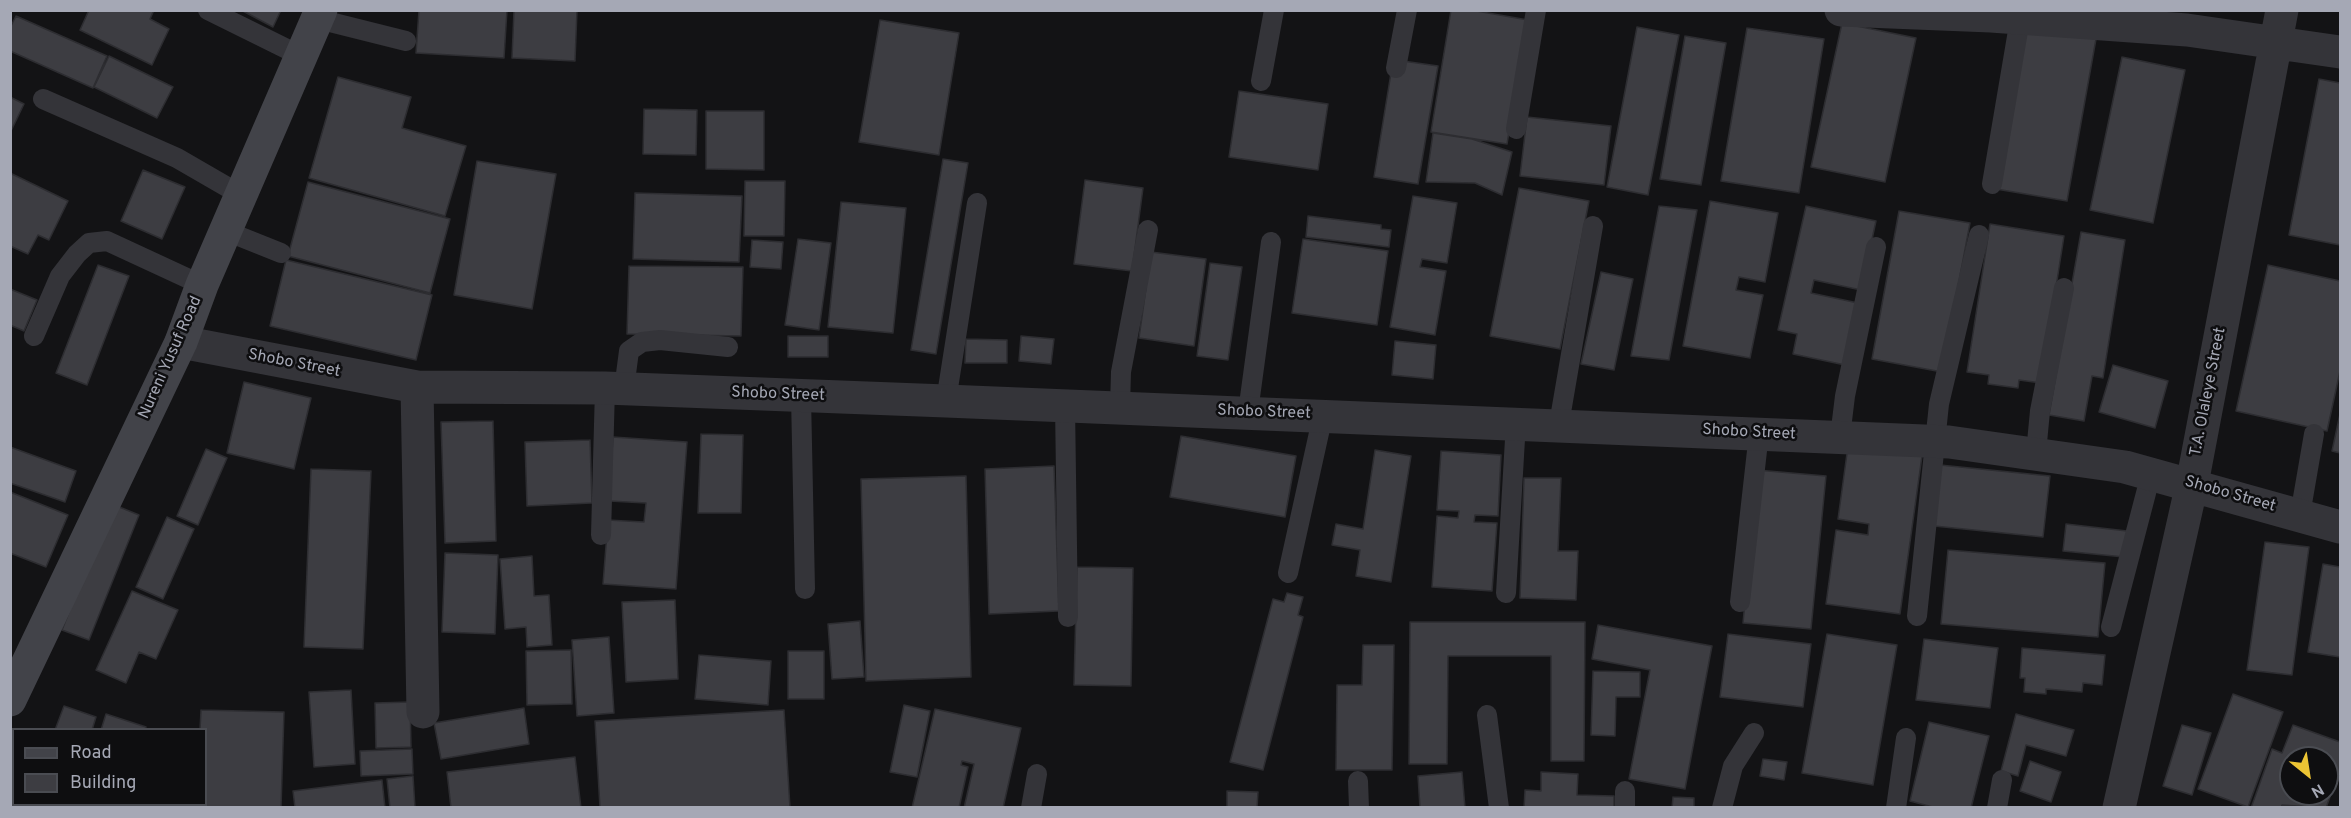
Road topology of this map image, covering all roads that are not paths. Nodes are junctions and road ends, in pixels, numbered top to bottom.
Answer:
1 (208, 10) edge
2 (1274, 10) edge
3 (1407, 10) edge
4 (1536, 10) edge
5 (1840, 10) edge
6 (320, 15) edge
7 (2020, 19) junction
8 (2278, 26) edge
9 (406, 41) dead end
10 (2340, 52) edge
11 (301, 56) junction
12 (1396, 68) dead end
13 (1261, 81) dead end
14 (43, 99) dead end
15 (1516, 129) dead end
16 (1992, 184) dead end
17 (241, 195) junction
18 (977, 203) dead end
19 (1593, 226) dead end
20 (1148, 230) dead end
21 (226, 231) junction
22 (1979, 235) dead end
23 (1271, 242) dead end
24 (1876, 246) dead end
25 (280, 253) dead end
26 (202, 285) junction
27 (2064, 288) dead end
28 (34, 336) dead end
29 (181, 342) junction
30 (728, 347) dead end
31 (417, 387) junction
32 (615, 389) junction
33 (801, 396) junction
34 (946, 400) junction
35 (1065, 405) junction
36 (1120, 407) junction
37 (1248, 412) junction
38 (1323, 415) junction
39 (1515, 422) junction
40 (1559, 424) junction
41 (1759, 433) junction
42 (2314, 434) dead end
43 (1840, 437) junction
44 (1935, 442) junction
45 (2036, 453) junction
46 (2151, 474) junction
47 (2192, 484) junction
48 (2300, 515) junction
49 (2340, 526) edge
50 (601, 535) dead end
51 (1288, 573) dead end
52 (805, 589) dead end
53 (1506, 593) dead end
54 (1740, 602) dead end
55 (1917, 616) dead end
56 (1068, 617) dead end
57 (2111, 627) dead end
58 (10, 700) edge
59 (423, 712) dead end
60 (1488, 715) dead end
61 (1754, 733) dead end
62 (1906, 738) dead end
63 (1037, 774) dead end
64 (2002, 780) dead end
65 (1358, 781) dead end
66 (1031, 807) edge
67 (1359, 807) edge
68 (1499, 807) edge
69 (1722, 807) edge
70 (1896, 807) edge
71 (1997, 807) edge
72 (2119, 807) edge

1 - 11 lane
2 - 13 lane
3 - 12 lane
4 - 15 lane
5 - 7 street
6 - 9 lane
6 - 11 street, Nureni Yusuf Road
7 - 8 street
7 - 16 lane
8 - 10 street
8 - 47 street, T.A. Olaleye Street
11 - 17 street, Nureni Yusuf Road
14 - 17 lane
17 - 21 street, Nureni Yusuf Road
18 - 34 lane
19 - 40 lane
20 - 36 lane
21 - 25 lane
21 - 26 street, Nureni Yusuf Road
22 - 44 lane
23 - 37 lane
24 - 43 lane
26 - 28 lane
26 - 29 street, Nureni Yusuf Road
27 - 45 lane
29 - 31 street, Shobo Street
29 - 58 street, Nureni Yusuf Road
30 - 32 lane
31 - 32 street, Shobo Street
31 - 59 street
32 - 33 street, Shobo Street
32 - 50 lane
33 - 34 street, Shobo Street
33 - 52 lane
34 - 35 street, Shobo Street
35 - 36 street, Shobo Street
35 - 56 lane
36 - 37 street, Shobo Street
37 - 38 street, Shobo Street
38 - 39 street, Shobo Street
38 - 51 lane
39 - 40 street, Shobo Street
39 - 53 lane
40 - 41 street, Shobo Street
41 - 43 street, Shobo Street
41 - 54 lane
42 - 48 lane
43 - 44 street, Shobo Street
44 - 45 street, Shobo Street
44 - 55 lane
45 - 46 street, Shobo Street
46 - 47 street, Shobo Street
46 - 57 lane
47 - 48 street, Shobo Street
47 - 72 street, T.A. Olaleye Street
48 - 49 street, Shobo Street
60 - 68 lane
61 - 69 lane
62 - 70 lane
63 - 66 lane
64 - 71 lane
65 - 67 lane

